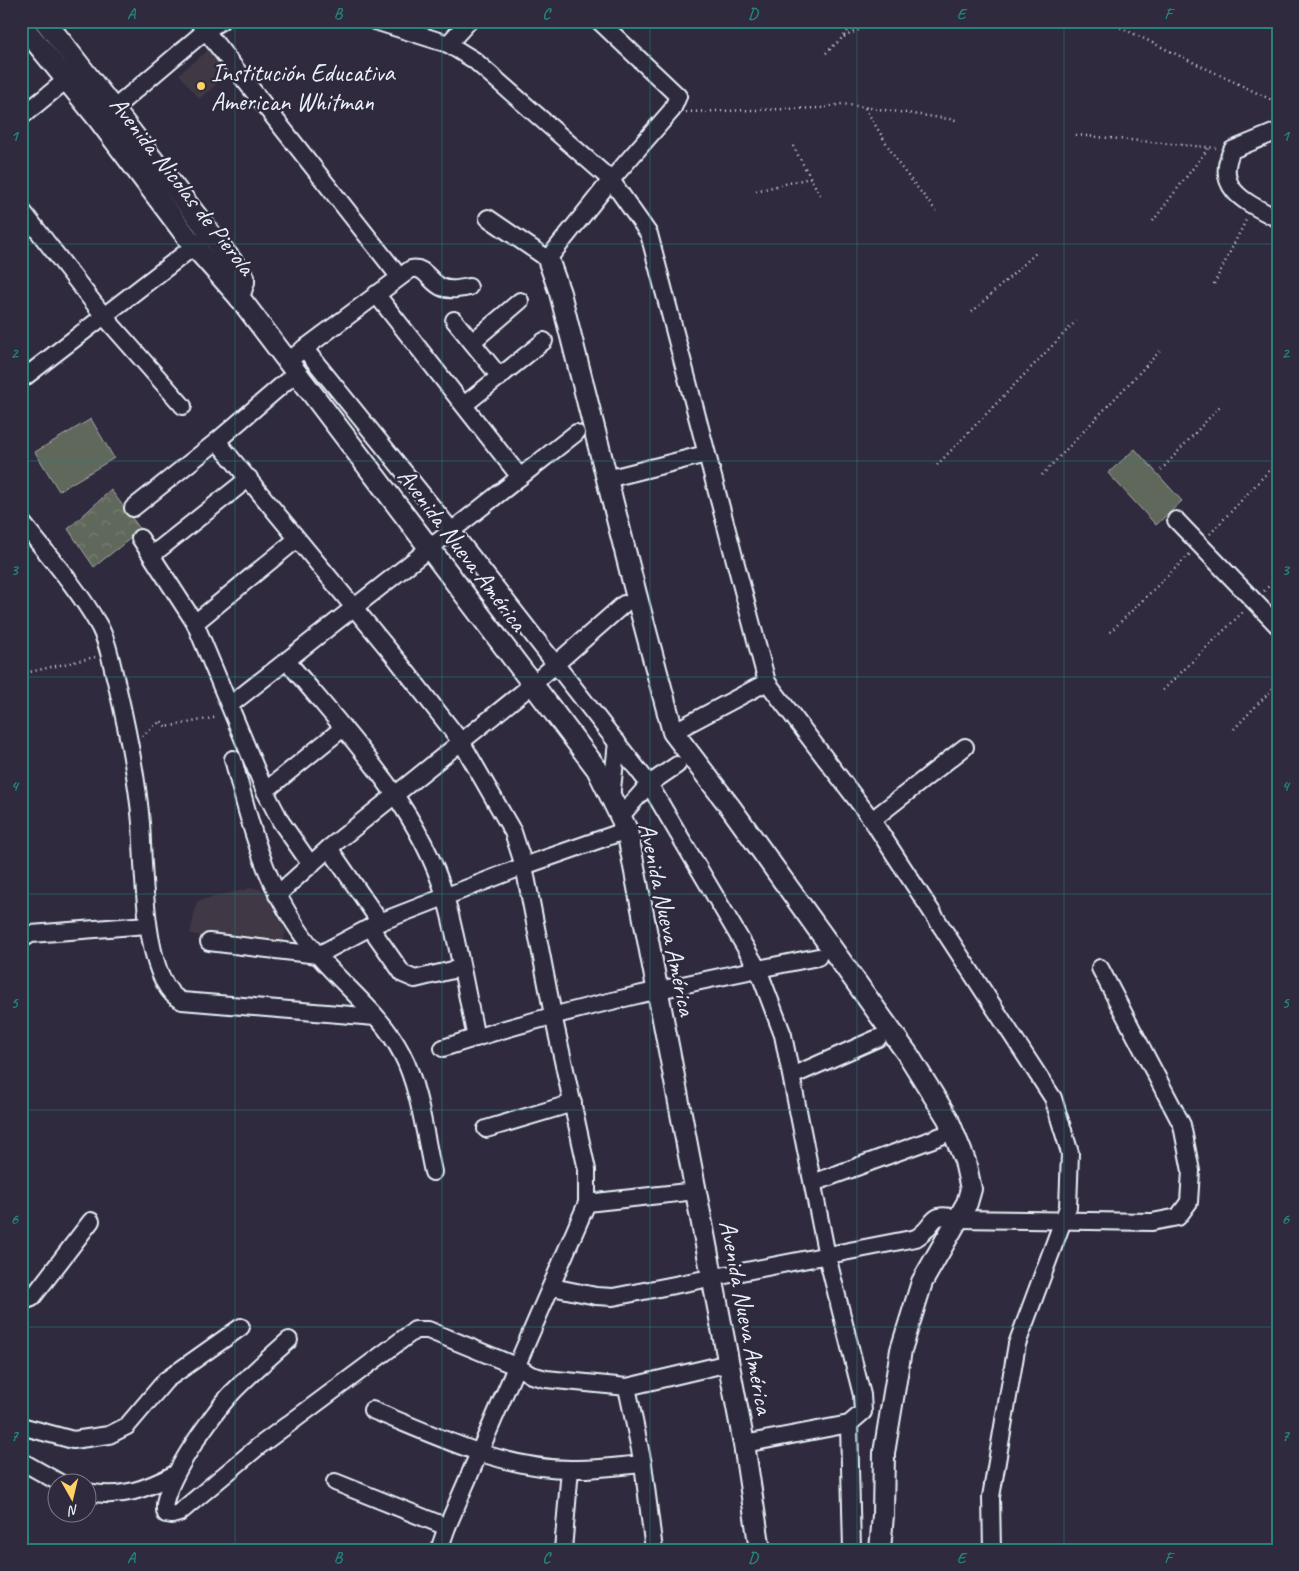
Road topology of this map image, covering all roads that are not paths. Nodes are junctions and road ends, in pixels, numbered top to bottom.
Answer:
1 (45, 21) edge
2 (221, 21) edge
3 (375, 21) edge
4 (468, 21) edge
5 (599, 21) edge
6 (21, 24) edge
7 (202, 26) edge
8 (448, 44) junction
9 (74, 74) junction
10 (106, 114) junction
11 (21, 117) edge
12 (1278, 131) edge
13 (611, 180) junction
14 (21, 209) edge
15 (488, 218) dead end
16 (1278, 219) edge
17 (210, 234) junction
18 (194, 246) junction
19 (548, 258) junction
20 (394, 270) dead end
21 (469, 287) dead end
22 (376, 294) junction
23 (239, 297) junction
24 (520, 301) dead end
25 (103, 315) junction
26 (454, 320) dead end
27 (544, 341) dead end
28 (472, 342) junction
29 (304, 348) junction
30 (292, 367) junction
31 (500, 377) junction
32 (21, 380) edge
33 (464, 405) junction
34 (183, 406) dead end
35 (576, 433) dead end
36 (217, 441) junction
37 (706, 454) junction
38 (520, 477) junction
39 (249, 478) junction
40 (607, 479) junction
41 (134, 508) dead end
42 (1176, 520) dead end
43 (21, 521) edge
44 (451, 530) junction
45 (140, 538) dead end
46 (297, 539) junction
47 (428, 547) junction
48 (152, 555) junction
49 (624, 604) dead end
50 (354, 607) junction
51 (195, 623) junction
52 (1278, 626) edge
53 (287, 661) junction
54 (556, 664) junction
55 (767, 682) junction
56 (533, 684) junction
57 (232, 709) junction
58 (344, 728) junction
59 (673, 732) junction
60 (617, 742) junction
61 (462, 743) junction
62 (965, 747) dead end
63 (233, 760) dead end
64 (676, 765) dead end
65 (649, 784) junction
66 (266, 791) junction
67 (395, 796) junction
68 (611, 799) junction
69 (872, 820) junction
70 (623, 824) junction
71 (329, 848) junction
72 (311, 865) junction
73 (524, 866) junction
74 (277, 895) junction
75 (445, 896) junction
76 (147, 925) junction
77 (375, 925) junction
78 (21, 940) edge
79 (209, 942) dead end
80 (318, 956) junction
81 (818, 957) dead end
82 (461, 968) junction
83 (758, 968) junction
84 (1100, 968) dead end
85 (657, 990) junction
86 (553, 1015) junction
87 (375, 1017) junction
88 (476, 1038) junction
89 (878, 1038) dead end
90 (443, 1048) dead end
91 (792, 1076) junction
92 (573, 1103) junction
93 (486, 1129) dead end
94 (941, 1136) dead end
95 (433, 1172) dead end
96 (813, 1183) junction
97 (696, 1191) junction
98 (587, 1203) junction
99 (959, 1219) junction
100 (1063, 1221) junction
101 (91, 1222) dead end
102 (828, 1256) junction
103 (713, 1278) junction
104 (552, 1287) junction
105 (21, 1302) edge
106 (241, 1327) dead end
107 (289, 1340) dead end
108 (729, 1363) junction
109 (518, 1367) junction
110 (627, 1387) junction
111 (372, 1410) dead end
112 (849, 1424) junction
113 (21, 1426) edge
114 (744, 1444) junction
115 (480, 1453) junction
116 (21, 1461) edge
117 (643, 1464) junction
118 (570, 1470) junction
119 (175, 1474) junction
120 (48, 1476) edge
121 (336, 1482) dead end
122 (98, 1493) edge
123 (446, 1527) junction
124 (439, 1550) edge
125 (563, 1550) edge
126 (654, 1550) edge
127 (760, 1550) edge
128 (852, 1550) edge
129 (880, 1550) edge
130 (992, 1550) edge

1 - 9 street, Avenida Nicolas de Pierola
2 - 7 street
3 - 8 street
4 - 8 street
5 - 13 street
6 - 9 street, Avenida Nicolas de Pierola
7 - 10 street
7 - 20 street
8 - 13 street
9 - 10 street, Avenida Nicolas de Pierola
9 - 11 street
10 - 17 street, Avenida Nicolas de Pierola
10 - 18 street, Avenida Nicolas de Pierola
12 - 16 street
13 - 19 street
13 - 37 street
14 - 25 street
15 - 19 street
17 - 18 street
17 - 23 street, Avenida Nicolas de Pierola
18 - 23 street, Avenida Nicolas de Pierola
18 - 25 street
19 - 40 street
21 - 22 street
22 - 29 street
22 - 33 street
23 - 30 street, Avenida Nueva América
24 - 28 street
25 - 32 street
25 - 34 street
26 - 28 street
27 - 31 street
28 - 31 street
29 - 30 street
29 - 44 street
30 - 36 street
30 - 47 street, Avenida Nueva América
31 - 33 street
33 - 38 street
35 - 38 street
36 - 39 street
36 - 41 street
37 - 40 street
37 - 55 street
38 - 44 street
39 - 46 street
39 - 48 street
40 - 59 street
42 - 52 street
43 - 76 street
44 - 47 street
44 - 54 street
45 - 48 street
46 - 50 street
46 - 51 street
47 - 50 street
47 - 56 street, Avenida Nueva América
48 - 51 street
49 - 54 street
50 - 53 street
50 - 61 street
51 - 57 street
53 - 57 street
53 - 58 street
54 - 56 street
54 - 60 street
55 - 59 street
55 - 69 street
56 - 61 street
56 - 68 street, Avenida Nueva América
57 - 66 street
58 - 66 street
58 - 67 street
59 - 99 street
60 - 65 street
60 - 68 street
61 - 67 street
61 - 73 street
62 - 69 street
63 - 74 street
64 - 65 street
65 - 70 street
65 - 83 street
66 - 72 street
67 - 71 street
67 - 75 street
68 - 70 street, Avenida Nueva América
69 - 100 street
70 - 73 street
70 - 85 street, Avenida Nueva América
71 - 72 street
71 - 77 street
72 - 74 street
73 - 75 street
73 - 86 street
74 - 80 street
75 - 77 street
75 - 82 street
76 - 78 street
76 - 87 street
77 - 80 street
77 - 82 street
79 - 80 street
80 - 87 street
81 - 83 street
82 - 88 street
83 - 85 street
83 - 91 street
84 - 100 street
85 - 86 street
85 - 97 street, Avenida Nueva América
86 - 88 street
86 - 92 street
87 - 95 street
88 - 90 street
89 - 91 street
91 - 96 street
92 - 93 street
92 - 98 street
94 - 96 street
96 - 102 street
97 - 98 street
97 - 103 street, Avenida Nueva América
98 - 104 street
99 - 100 street
99 - 102 street
99 - 129 street
100 - 130 street
101 - 105 street
102 - 103 street
102 - 112 street
103 - 104 street
103 - 108 street, Avenida Nueva América
104 - 109 street
106 - 113 street
107 - 119 street
108 - 110 street
108 - 114 street, Avenida Nueva América
109 - 110 street
109 - 115 street
109 - 119 street
110 - 117 street
111 - 115 street
112 - 114 street
112 - 128 street
114 - 127 street, Avenida Nueva América
115 - 118 street
115 - 123 street
116 - 120 street
117 - 118 street
117 - 126 street
118 - 125 street
119 - 122 street
121 - 123 street
123 - 124 street

